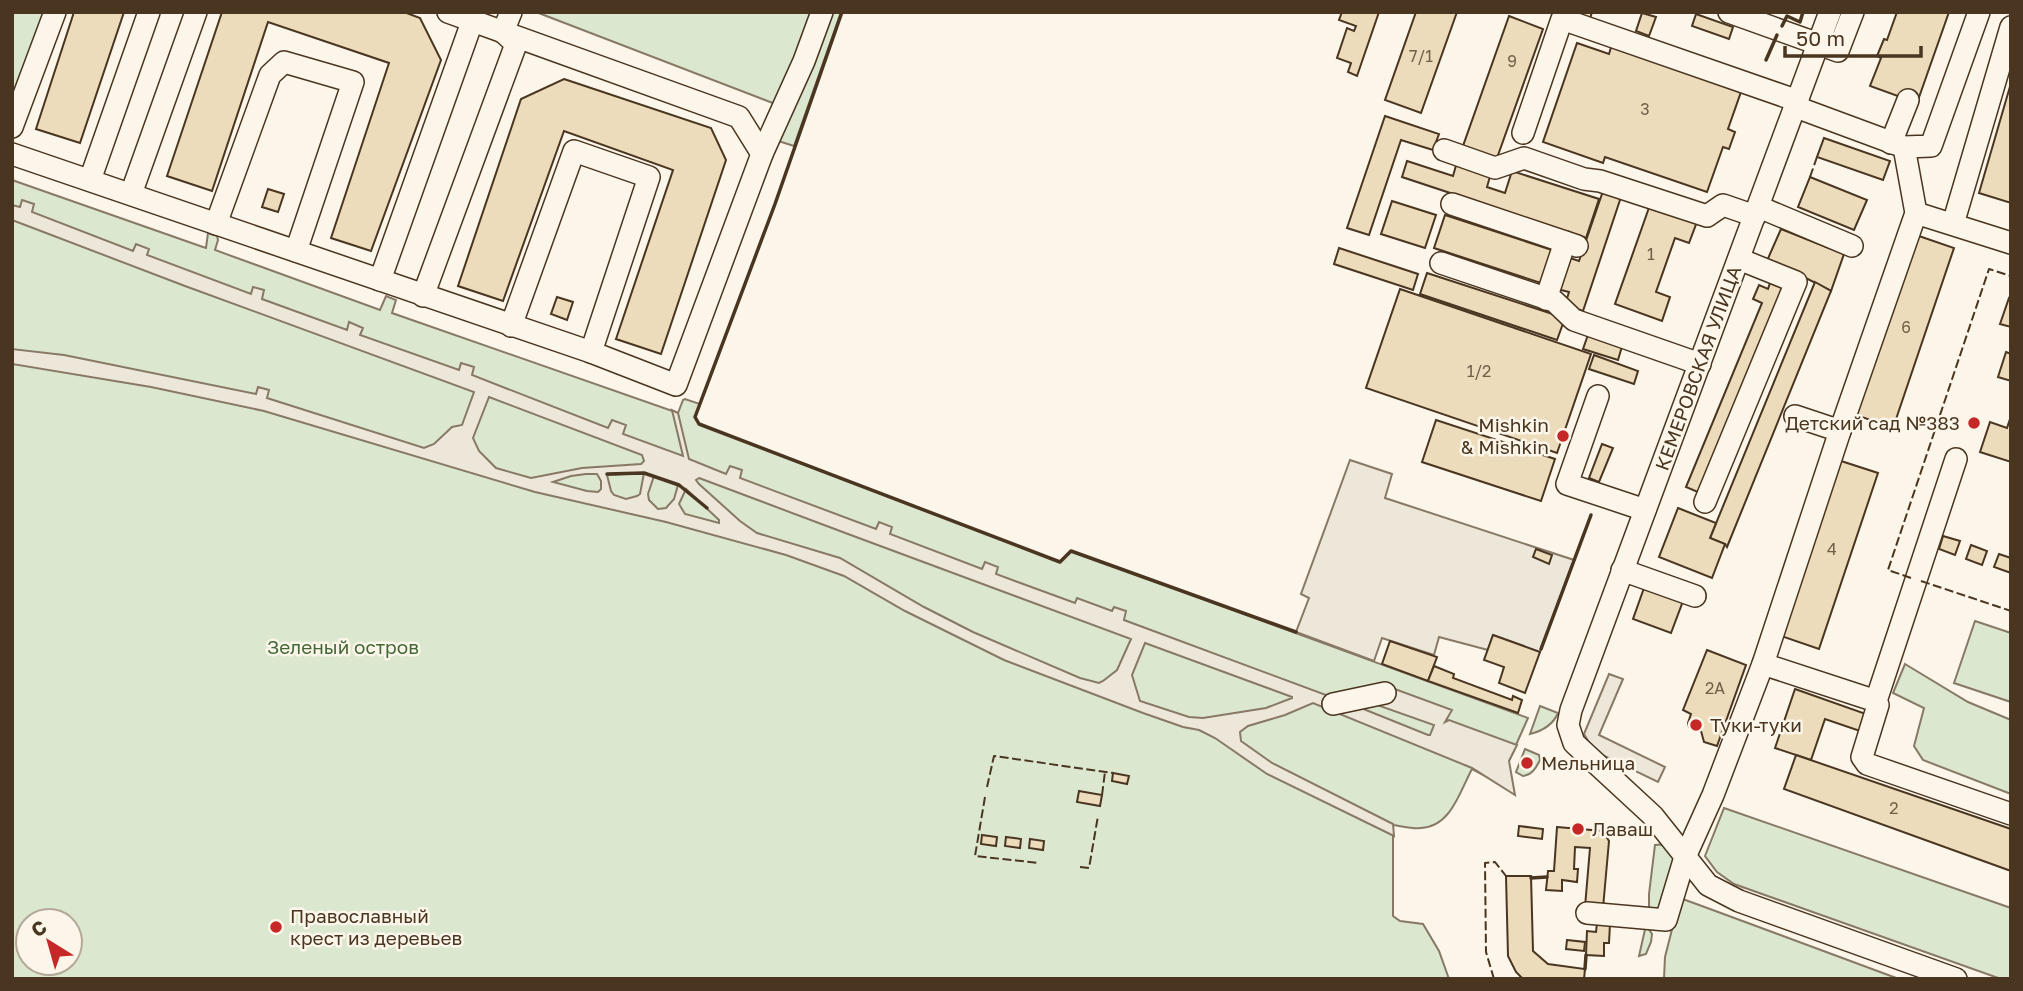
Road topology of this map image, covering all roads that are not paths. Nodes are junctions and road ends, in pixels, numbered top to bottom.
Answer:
1 (55, 12) edge
2 (149, 12) edge
3 (196, 12) edge
4 (447, 12) edge
5 (511, 12) edge
6 (822, 12) edge
7 (1729, 12) edge
8 (1830, 12) edge
9 (1853, 12) edge
10 (1979, 12) edge
11 (472, 22) junction
12 (2011, 27) edge
13 (503, 32) junction
14 (1819, 44) junction
15 (1908, 100) dead end
16 (1797, 104) junction
17 (12, 127) edge
18 (1522, 133) dead end
19 (1898, 145) junction
20 (1444, 150) dead end
21 (12, 154) edge
22 (762, 154) junction
23 (90, 180) junction
24 (131, 194) junction
25 (1452, 205) dead end
26 (1757, 212) junction
27 (1916, 213) junction
28 (216, 224) junction
29 (1953, 224) junction
30 (2011, 243) edge
31 (1852, 246) dead end
32 (296, 251) junction
33 (1739, 259) junction
34 (1441, 263) dead end
35 (380, 280) junction
36 (423, 296) junction
37 (1546, 299) junction
38 (511, 326) junction
39 (591, 352) junction
40 (1700, 364) junction
41 (1598, 396) dead end
42 (1795, 416) dead end
43 (1840, 430) junction
44 (1956, 460) dead end
45 (1705, 502) dead end
46 (1645, 510) junction
47 (1622, 570) junction
48 (1695, 596) dead end
49 (1763, 664) junction
50 (1385, 693) dead end
51 (1875, 701) junction
52 (1333, 704) dead end
53 (2011, 814) edge
54 (1685, 857) junction
55 (1587, 913) dead end
56 (1956, 979) edge

1 - 17 street
2 - 23 street
3 - 24 street
4 - 11 street
5 - 13 street
6 - 22 street
7 - 14 street
8 - 14 street, КЕМЕРОВСКАЯ УЛИЦА
9 - 14 street
10 - 19 street
11 - 13 street
11 - 35 street
12 - 29 street
13 - 22 street
13 - 36 street
14 - 16 street, КЕМЕРОВСКАЯ УЛИЦА
15 - 19 street
16 - 18 street
16 - 19 street
16 - 26 street, КЕМЕРОВСКАЯ УЛИЦА
19 - 27 street
20 - 26 street
21 - 23 street
22 - 39 street
23 - 24 street
24 - 28 street
25 - 37 street
26 - 31 street
26 - 33 street, КЕМЕРОВСКАЯ УЛИЦА
27 - 29 street
27 - 43 street
28 - 32 street
28 - 32 street
29 - 30 street
32 - 35 street
33 - 40 street, КЕМЕРОВСКАЯ УЛИЦА
33 - 45 street
34 - 37 street
35 - 36 street
36 - 38 street
37 - 40 street
38 - 39 street
38 - 39 street
40 - 46 street, КЕМЕРОВСКАЯ УЛИЦА
41 - 46 street
42 - 43 street
43 - 49 street
44 - 51 street
46 - 47 street, КЕМЕРОВСКАЯ УЛИЦА
47 - 48 street
47 - 54 street, КЕМЕРОВСКАЯ УЛИЦА
49 - 51 street
49 - 54 street
50 - 52 street
51 - 53 street
54 - 55 street
54 - 56 street

